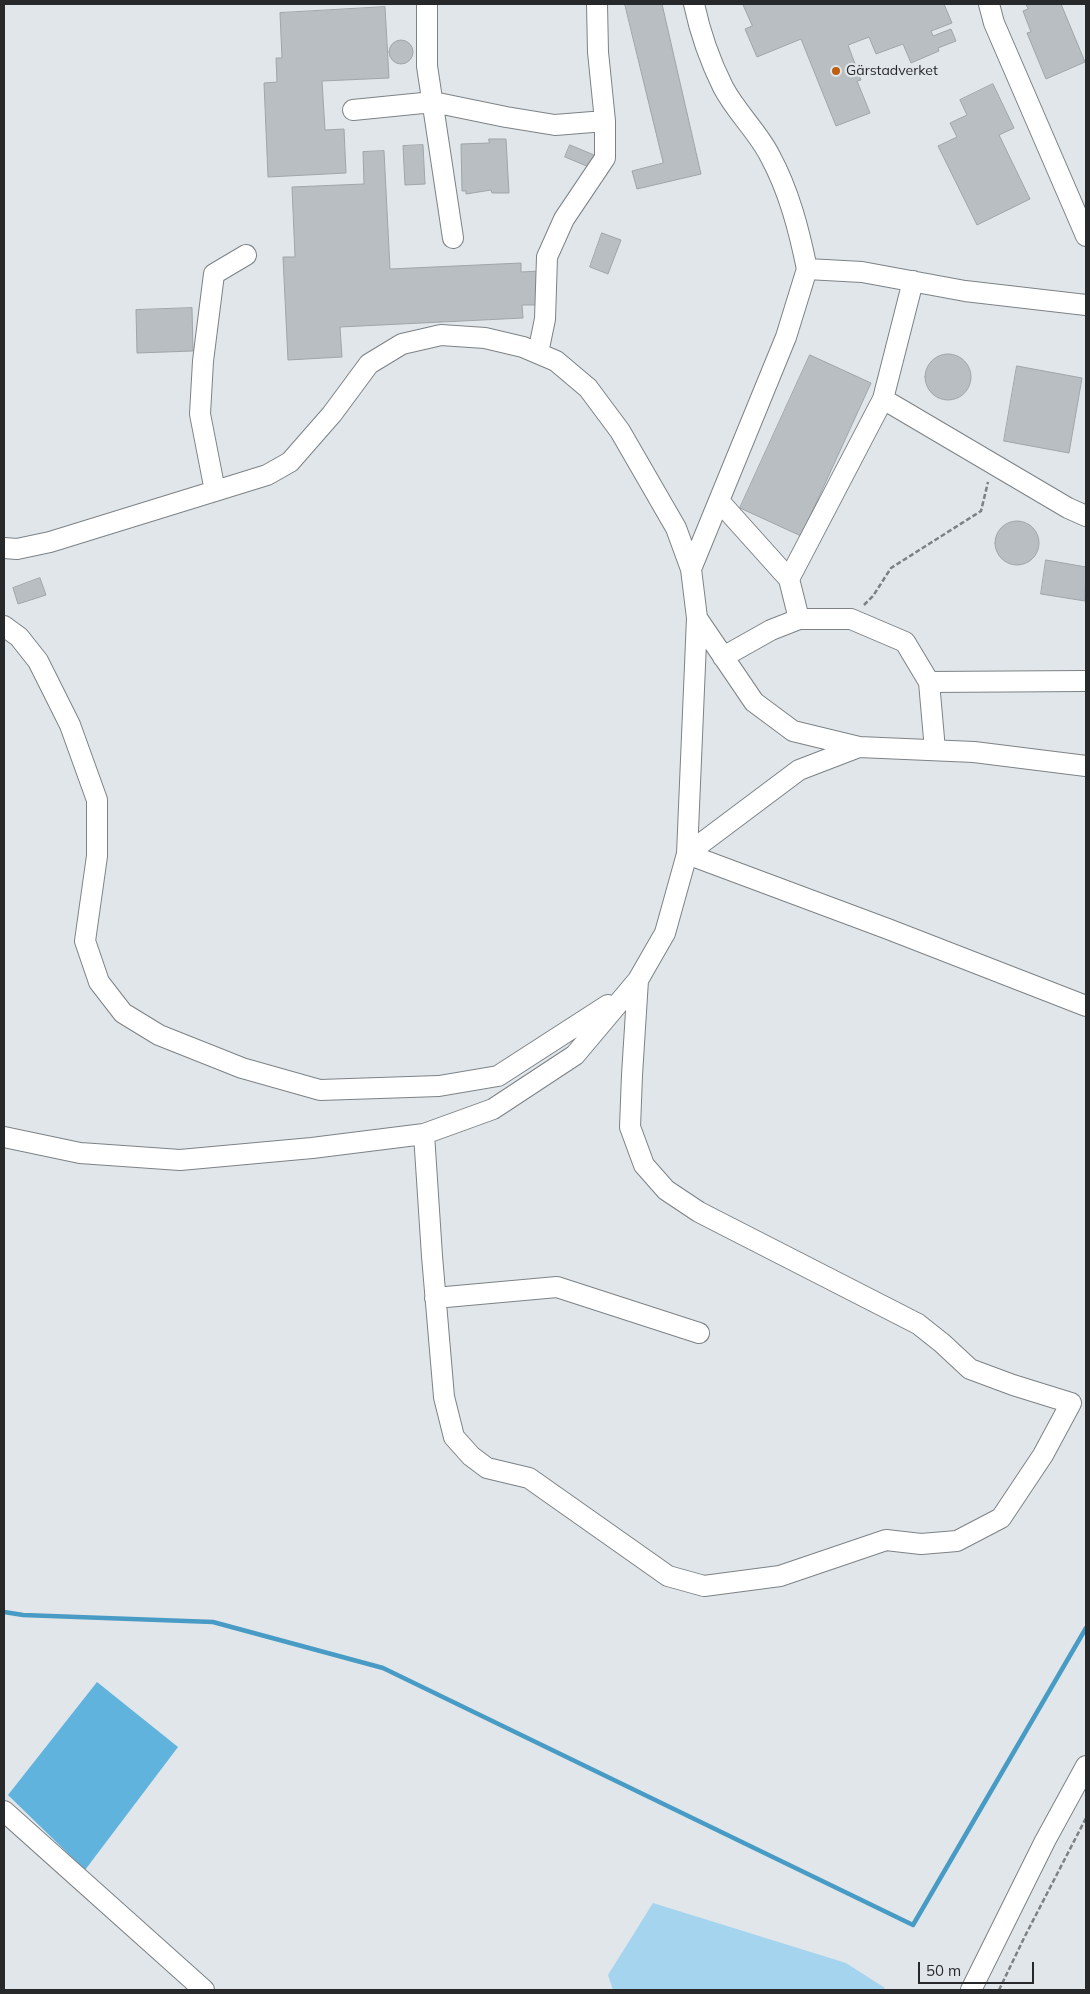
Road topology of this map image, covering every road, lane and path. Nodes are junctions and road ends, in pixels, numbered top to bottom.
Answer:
1 (597, 4) edge
2 (694, 4) edge
3 (989, 4) edge
4 (423, 6) edge
5 (433, 102) junction
6 (353, 110) dead end
7 (605, 121) junction
8 (1086, 236) edge
9 (454, 238) dead end
10 (246, 255) dead end
11 (807, 269) junction
12 (913, 281) junction
13 (1086, 305) edge
14 (538, 353) junction
15 (883, 399) junction
16 (992, 464) junction
17 (215, 491) junction
18 (719, 501) junction
19 (1086, 516) edge
20 (4, 548) edge
21 (691, 569) junction
22 (789, 579) junction
23 (697, 618) junction
24 (800, 619) junction
25 (851, 619) junction
26 (9, 634) edge
27 (724, 657) junction
28 (1086, 681) edge
29 (929, 682) junction
30 (859, 747) junction
31 (935, 750) junction
32 (1086, 766) edge
33 (687, 854) junction
34 (638, 980) junction
35 (1086, 1006) edge
36 (424, 1134) junction
37 (4, 1137) edge
38 (435, 1298) junction
39 (699, 1333) dead end
40 (1079, 1401) edge
41 (1086, 1766) edge
42 (4, 1810) edge
43 (1086, 1818) edge
44 (204, 1990) edge
45 (971, 1990) edge
46 (999, 1990) edge

1 - 7 street
2 - 11 street
3 - 8 street
4 - 5 street
5 - 6 street
5 - 7 street
5 - 9 street
7 - 14 street
10 - 17 street
11 - 12 street
11 - 18 street
12 - 13 street
12 - 15 street
14 - 17 street
14 - 21 street
15 - 16 street
15 - 22 street
16 - 19 street
16 - 25 path
17 - 20 street
18 - 21 street
18 - 22 street
21 - 23 street
22 - 24 street
23 - 27 street
23 - 33 street
24 - 25 street
24 - 27 street
25 - 29 street
26 - 34 street
27 - 30 street
28 - 29 street
29 - 31 street
30 - 31 street
30 - 33 street
31 - 32 street
33 - 34 street
33 - 35 street
34 - 36 street
34 - 40 street
36 - 37 street
36 - 38 street
38 - 39 street
38 - 40 street
41 - 45 street
42 - 44 street
43 - 46 path

